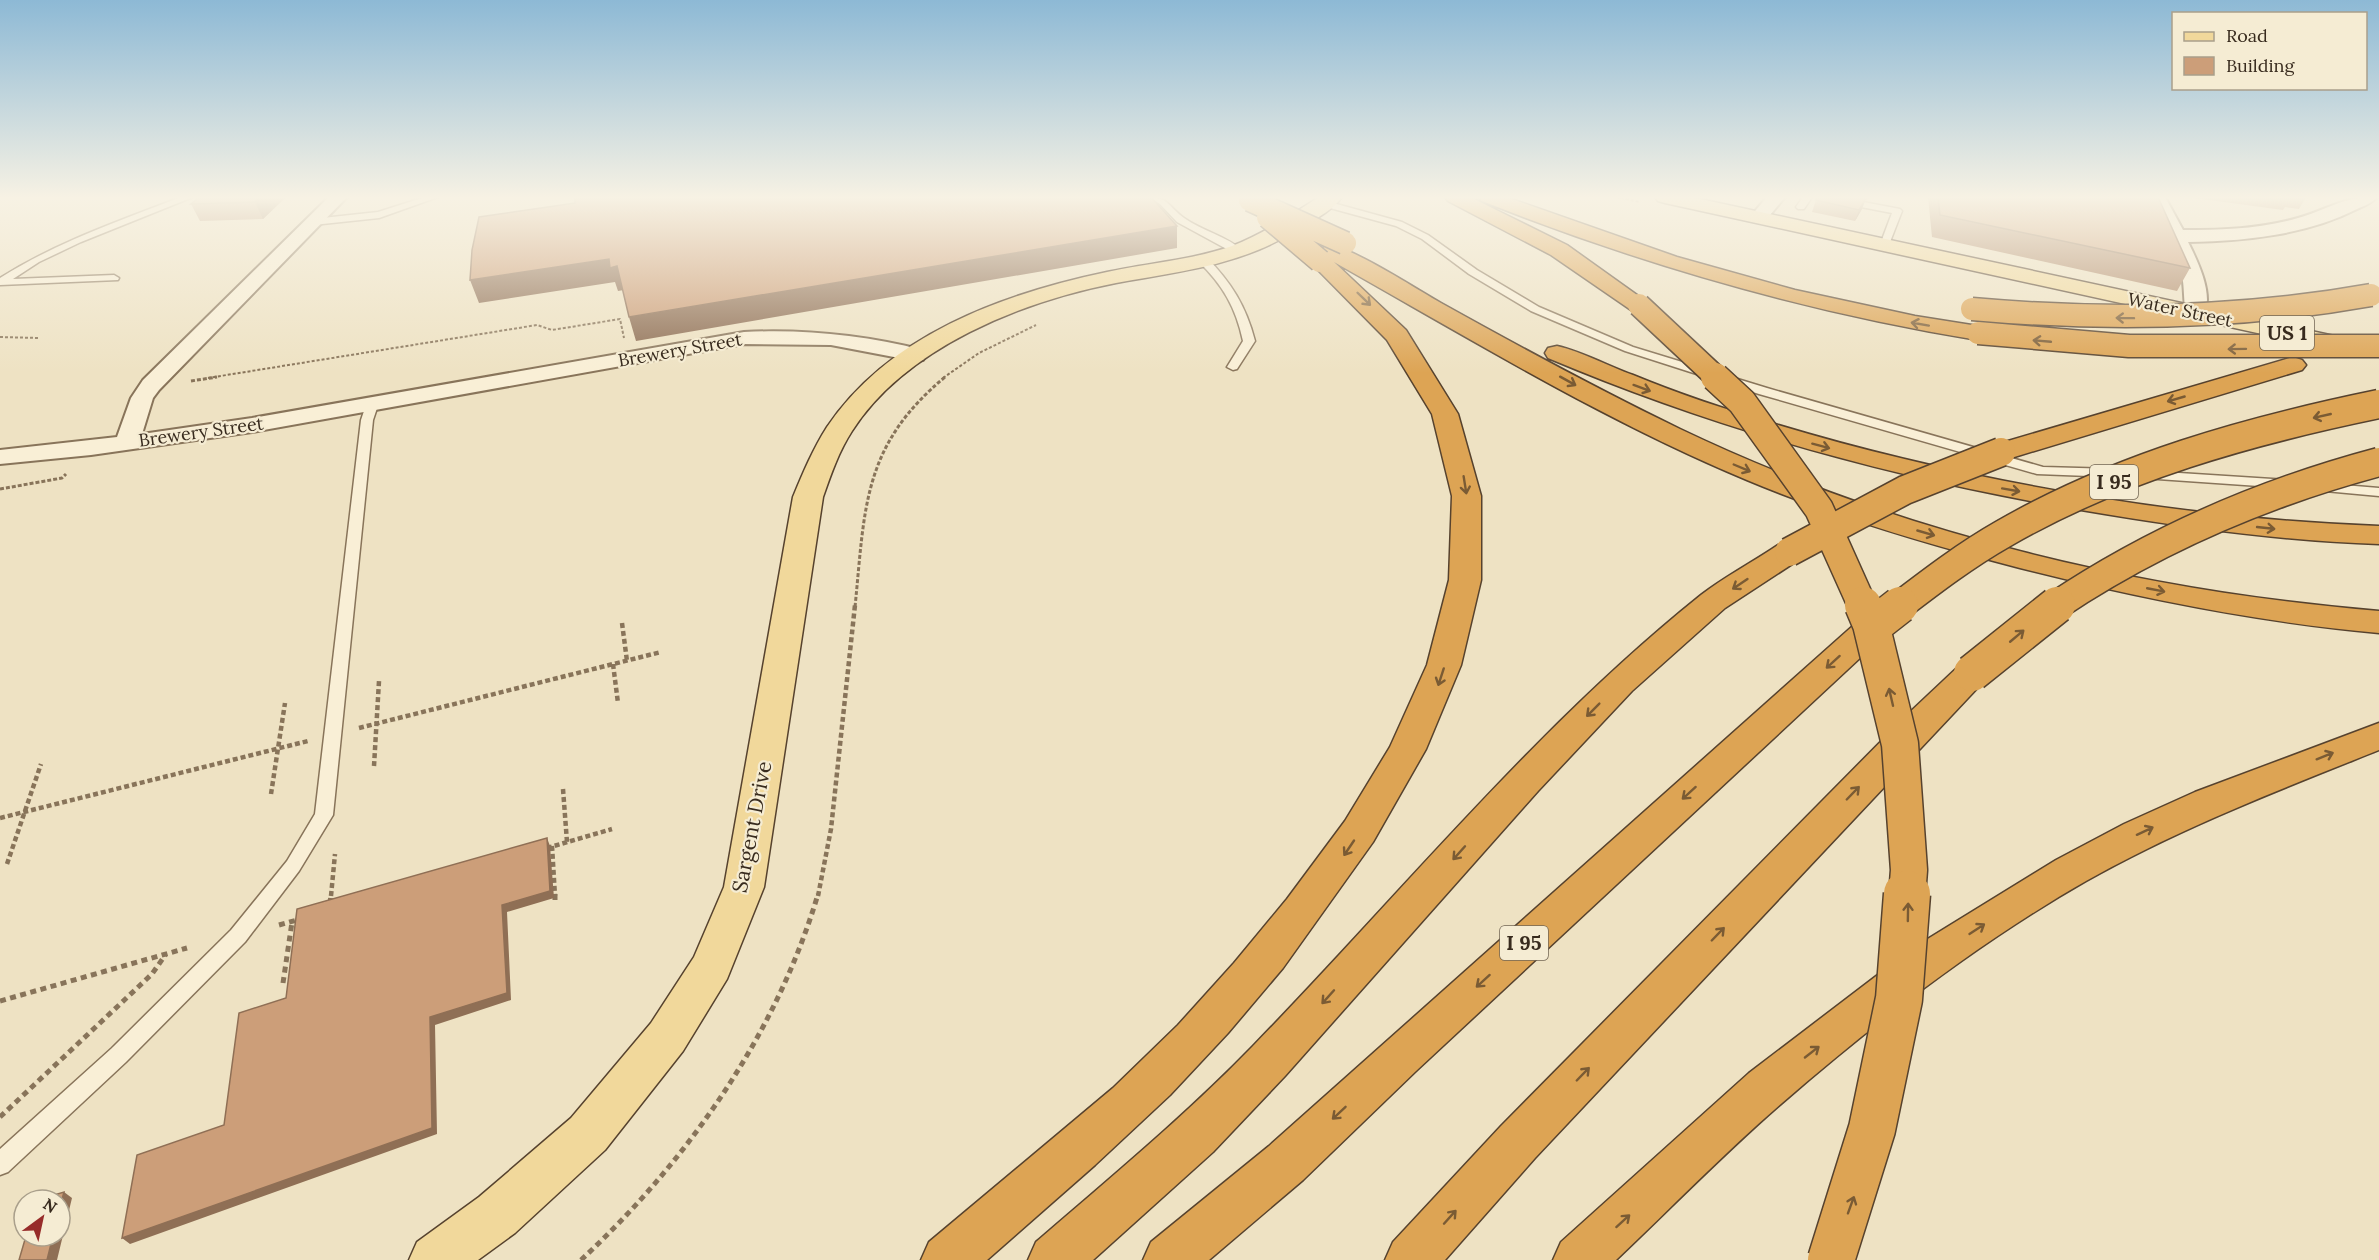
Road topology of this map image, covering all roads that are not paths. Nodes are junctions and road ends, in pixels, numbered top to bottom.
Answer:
1 (44, 256) edge
2 (279, 256) edge
3 (1217, 256) edge
4 (1335, 256) edge
5 (1339, 256) edge
6 (1341, 256) edge
7 (1451, 256) edge
8 (1569, 256) edge
9 (1652, 256) edge
10 (1687, 256) edge
11 (1934, 256) edge
12 (2184, 256) edge
13 (1202, 260) junction
14 (114, 278) dead end
15 (2375, 294) edge
16 (2195, 313) junction
17 (2379, 340) edge
18 (2379, 346) edge
19 (2379, 352) edge
20 (915, 355) junction
21 (1233, 367) dead end
22 (2379, 404) edge
23 (372, 405) junction
24 (127, 443) junction
25 (0, 457) edge
26 (2379, 462) edge
27 (2379, 492) edge
28 (2379, 536) edge
29 (2379, 622) edge
30 (2379, 736) edge
31 (0, 1164) edge
32 (435, 1260) edge
33 (947, 1260) edge
34 (1054, 1260) edge
35 (1169, 1260) edge
36 (1411, 1260) edge
37 (1579, 1260) edge
38 (1830, 1260) edge

1 - 14 lane
2 - 24 street
3 - 13 main road
4 -> 33 highway
5 -> 29 highway
6 -> 28 highway
7 - 27 lane
38 -> 8 highway, bridge
18 -> 9 highway, bridge
15 -> 10 highway, bridge
11 - 16 main road, Water Street / US 1
12 - 16 street
13 - 20 main road
13 - 21 lane
16 - 19 main road, Water Street / US 1
17 -> 34 highway, bridge
20 - 23 street, Brewery Street
20 - 32 main road, Sargent Drive
22 -> 35 highway, I 95, bridge
23 - 24 street, Brewery Street
23 - 31 lane
24 - 25 street, Brewery Street
36 -> 26 highway, bridge
37 -> 30 highway

